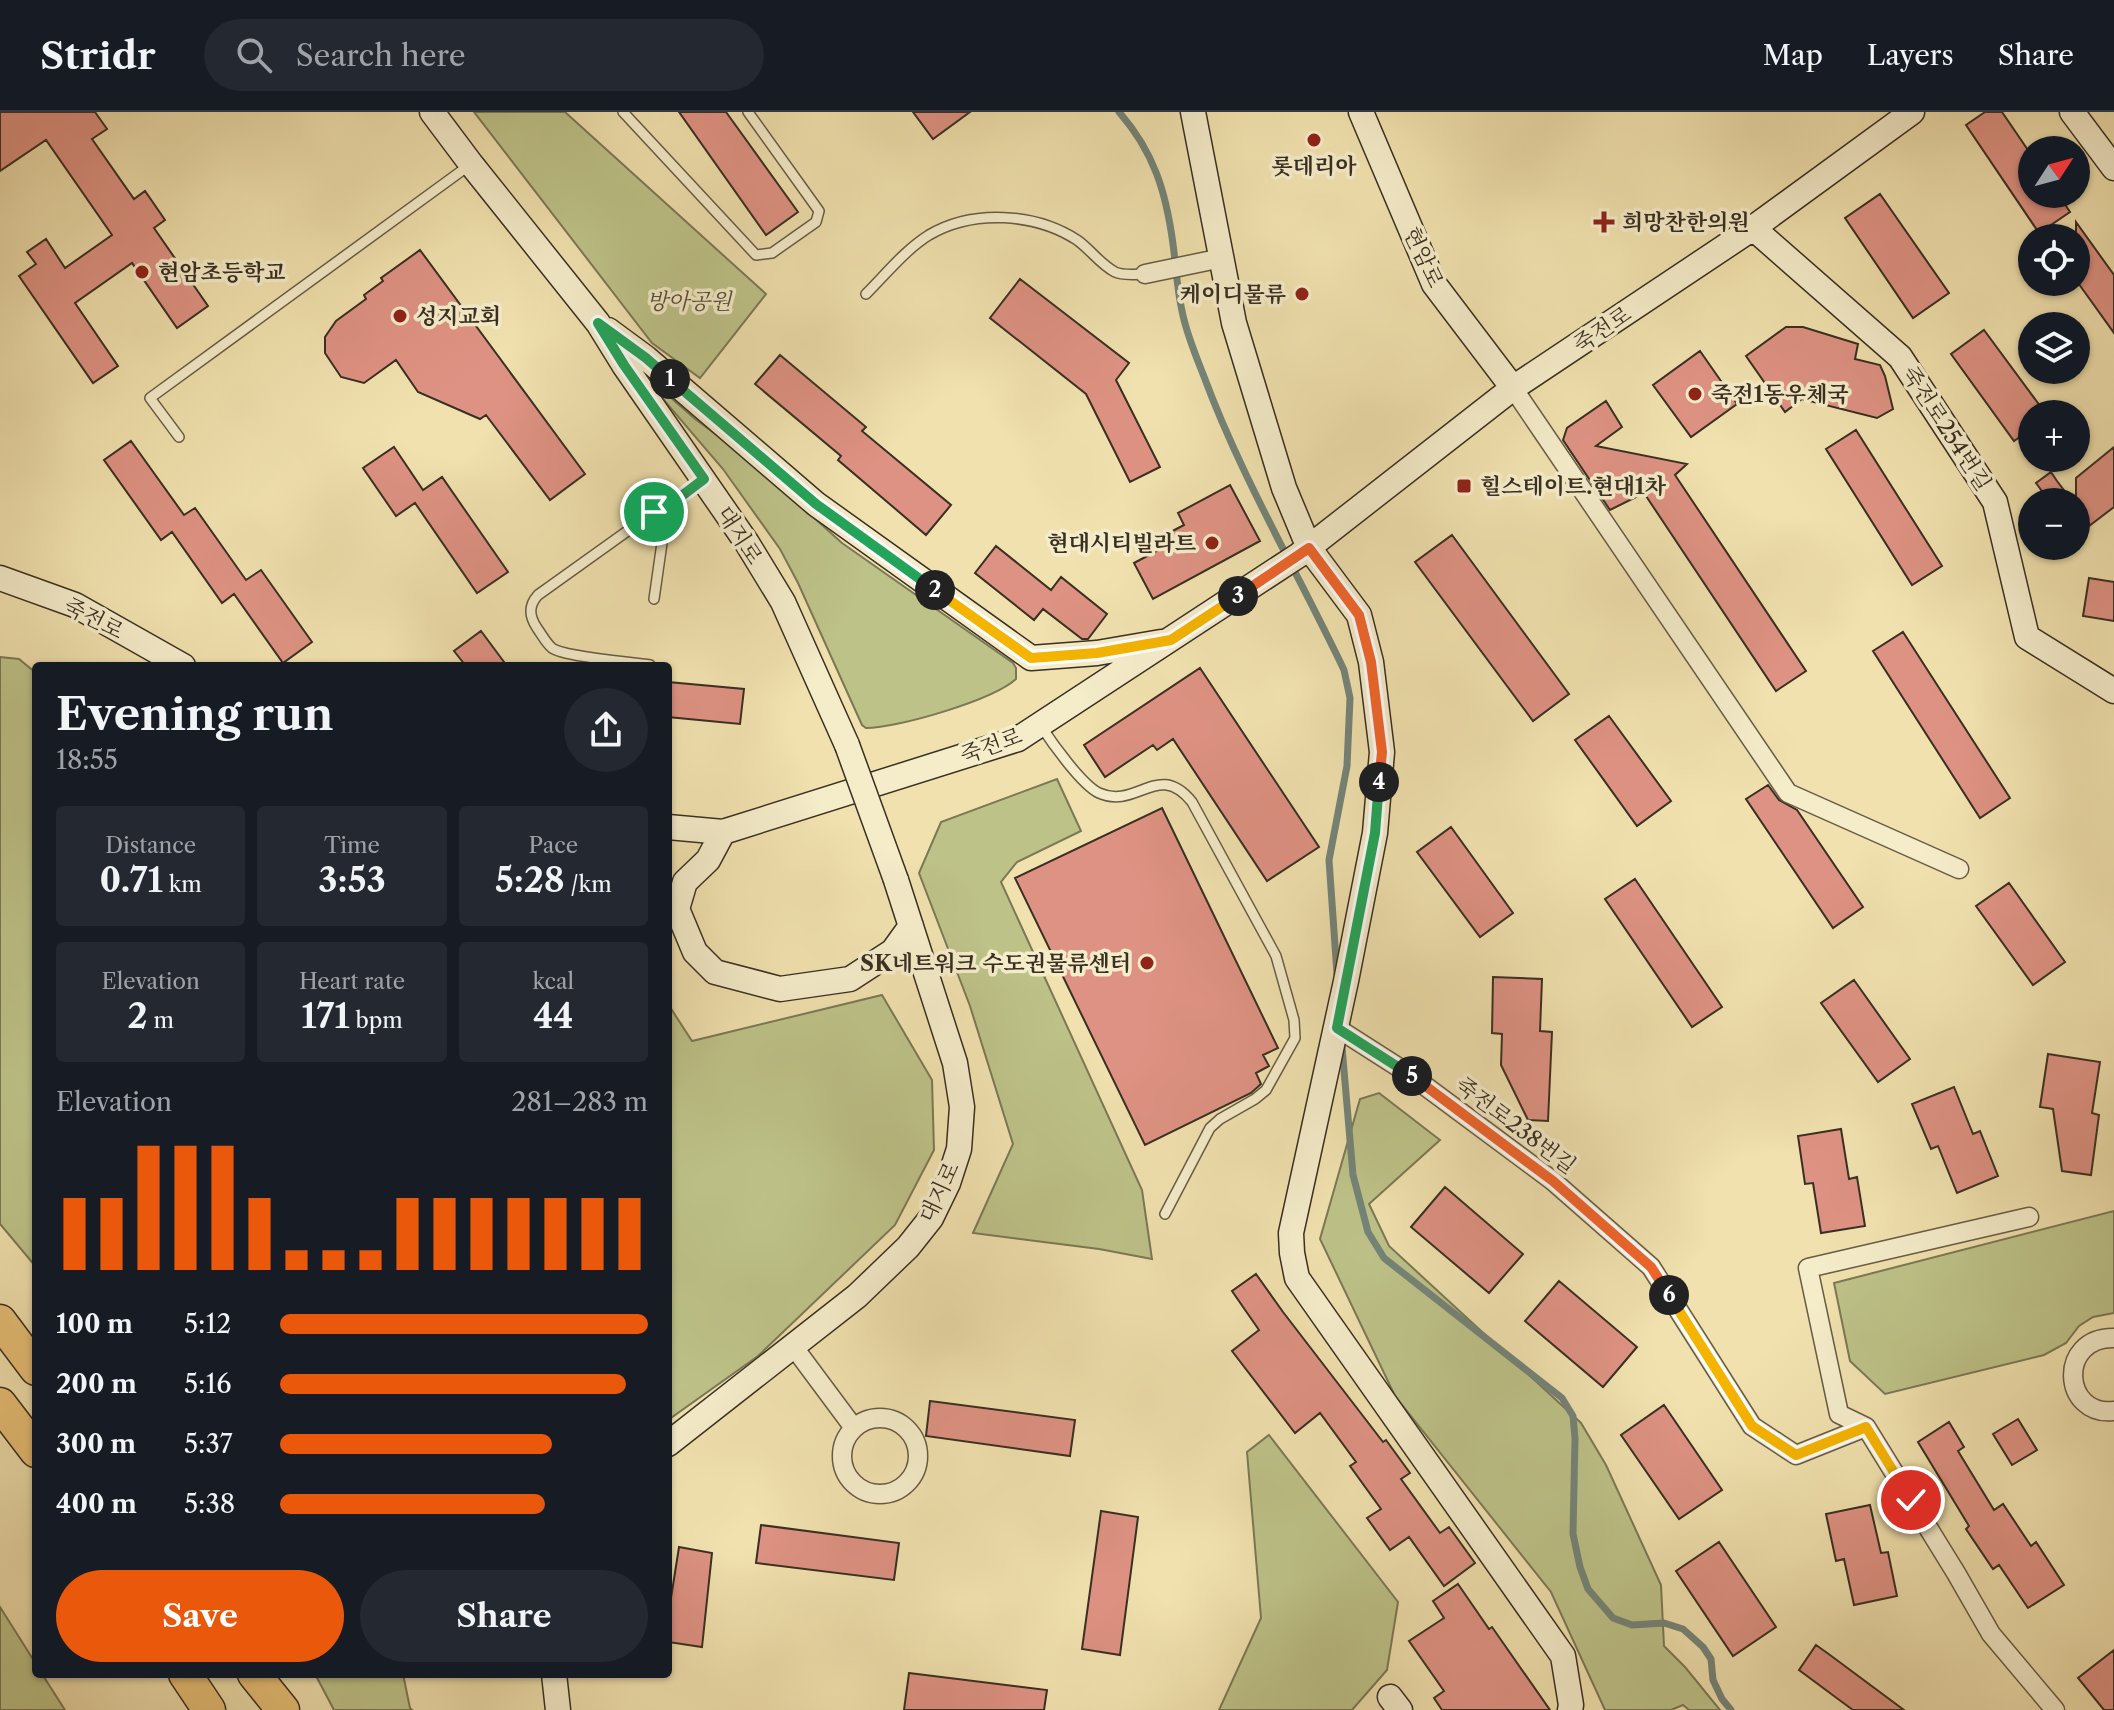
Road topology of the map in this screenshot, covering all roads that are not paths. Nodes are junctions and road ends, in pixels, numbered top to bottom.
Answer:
1 (432, 112) edge
2 (623, 112) edge
3 (748, 112) edge
4 (1193, 112) edge
5 (1361, 112) edge
6 (1912, 112) edge
7 (2072, 112) edge
8 (471, 164) junction
9 (2114, 168) edge
10 (1753, 228) junction
11 (1222, 258) junction
12 (1145, 274) joint
13 (866, 294) dead end
14 (598, 323) junction
15 (1513, 388) junction
16 (179, 437) dead end
17 (704, 479) junction
18 (663, 510) junction
19 (1304, 551) junction
20 (0, 578) edge
21 (654, 599) dead end
22 (1171, 640) junction
23 (176, 662) edge
24 (628, 662) edge
25 (2114, 691) edge
26 (1040, 726) junction
27 (672, 827) edge
28 (723, 832) junction
29 (1959, 869) dead end
30 (911, 926) junction
31 (1343, 1032) junction
32 (1165, 1214) dead end
33 (2029, 1217) dead end
34 (0, 1321) edge
35 (2114, 1338) edge
36 (793, 1346) junction
37 (32, 1364) edge
38 (0, 1404) edge
39 (2114, 1411) edge
40 (1866, 1427) junction
41 (854, 1428) junction
42 (672, 1441) edge
43 (32, 1446) edge
44 (188, 1678) edge
45 (242, 1678) edge
46 (257, 1678) edge
47 (554, 1678) edge
48 (208, 1710) edge
49 (261, 1710) edge
50 (283, 1710) edge
51 (558, 1710) edge
52 (1570, 1710) edge
53 (2055, 1710) edge

1 - 8 street, 대지로
2 - 3 lane
4 - 11 street
5 - 15 street, 현암로
6 - 10 street, 죽전로
7 - 9 street
8 - 14 street, 대지로
8 - 16 lane
10 - 15 street, 죽전로
10 - 25 street, 죽전로254번길
11 - 12 street
11 - 19 street
12 - 13 lane
14 - 17 street, 대지로
14 - 22 street
15 - 19 street, 죽전로
15 - 29 street
17 - 18 lane
17 - 30 street, 대지로, bridge
18 - 21 lane
18 - 24 lane
19 - 22 street, 죽전로
19 - 31 street
20 - 23 street, 죽전로
22 - 26 street, 죽전로
26 - 28 street, 죽전로
26 - 32 lane
27 - 28 street, 죽전로
28 - 30 street
30 - 36 street, 대지로
31 - 40 street, 죽전로238번길
31 - 52 street
33 - 40 street
34 - 37 highway
35 - 39 street
36 - 41 street
36 - 42 street, 대지로
38 - 43 highway
40 - 53 street
41 - 41 street
44 - 48 highway
45 - 49 highway
46 - 50 highway
47 - 51 street

